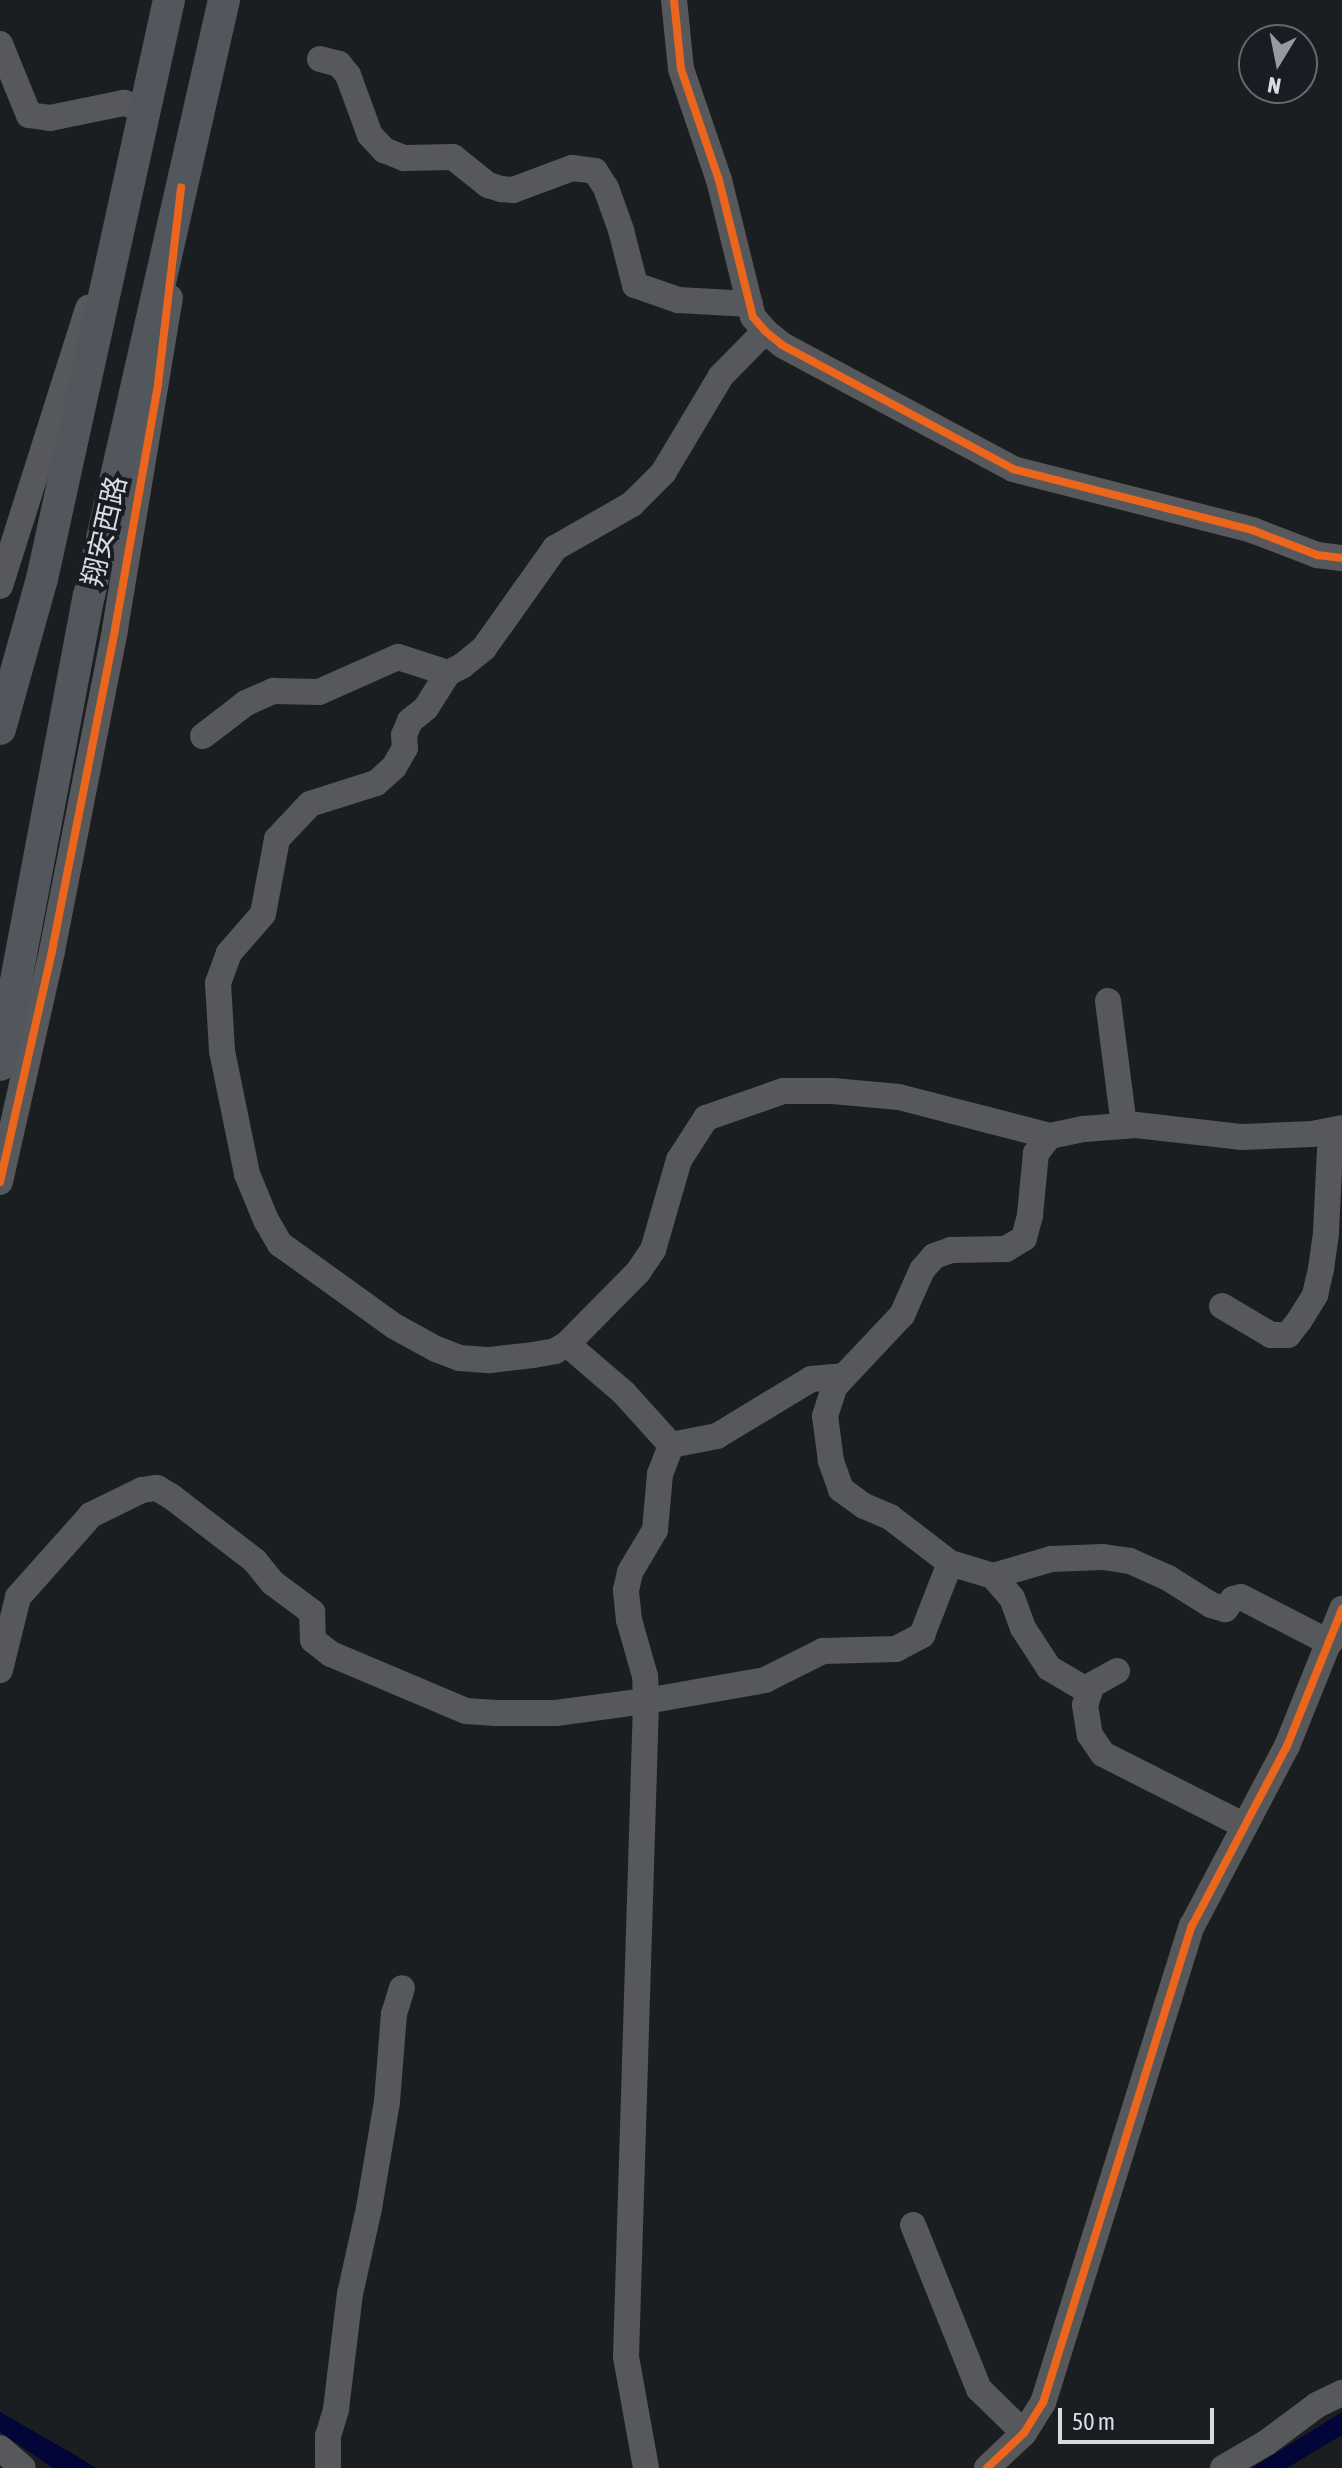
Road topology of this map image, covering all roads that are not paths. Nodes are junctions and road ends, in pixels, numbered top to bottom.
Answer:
1 (169, 0) edge
2 (224, 0) edge
3 (674, 0) edge
4 (0, 44) edge
5 (320, 59) dead end
6 (143, 109) junction
7 (181, 187) junction
8 (124, 203) junction
9 (750, 304) junction
10 (765, 331) junction
11 (1342, 558) edge
12 (0, 586) edge
13 (448, 673) junction
14 (0, 729) edge
15 (203, 736) dead end
16 (1108, 1001) dead end
17 (0, 1065) edge
18 (1124, 1126) junction
19 (1336, 1130) edge
20 (1050, 1136) junction
21 (0, 1182) edge
22 (1222, 1306) dead end
23 (567, 1344) junction
24 (843, 1376) junction
25 (671, 1445) junction
26 (950, 1563) junction
27 (993, 1576) junction
28 (1342, 1609) edge
29 (1330, 1643) junction
30 (0, 1670) edge
31 (1117, 1671) dead end
32 (1088, 1691) junction
33 (646, 1701) junction
34 (1245, 1826) junction
35 (402, 1988) dead end
36 (913, 2225) dead end
37 (1342, 2393) edge
38 (1024, 2433) junction
39 (0, 2448) edge
40 (23, 2468) edge
41 (328, 2468) edge
42 (646, 2468) edge
43 (987, 2468) edge
44 (1223, 2468) edge

1 - 6 main road, 翔安西路
2 - 7 main road, 翔安西路
3 - 9 street
4 - 6 street
5 - 9 street
6 - 8 main road, 翔安西路
7 - 17 main road, 翔安西路
7 - 21 street
8 - 12 street
8 - 14 main road, 翔安西路
9 - 10 street
10 - 11 street
10 - 13 street
13 - 15 street
13 - 23 street
16 - 18 street
18 - 19 street
18 - 20 street
19 - 22 street
20 - 23 street
20 - 24 street
23 - 25 street
24 - 25 street
24 - 26 street
25 - 33 street
26 - 27 street
26 - 33 street
27 - 29 street
27 - 32 street
28 - 29 street
29 - 34 street
30 - 33 street
31 - 32 street
32 - 34 street
33 - 42 street
34 - 38 street
35 - 41 street
36 - 38 street
37 - 44 street
38 - 43 street
39 - 40 street

